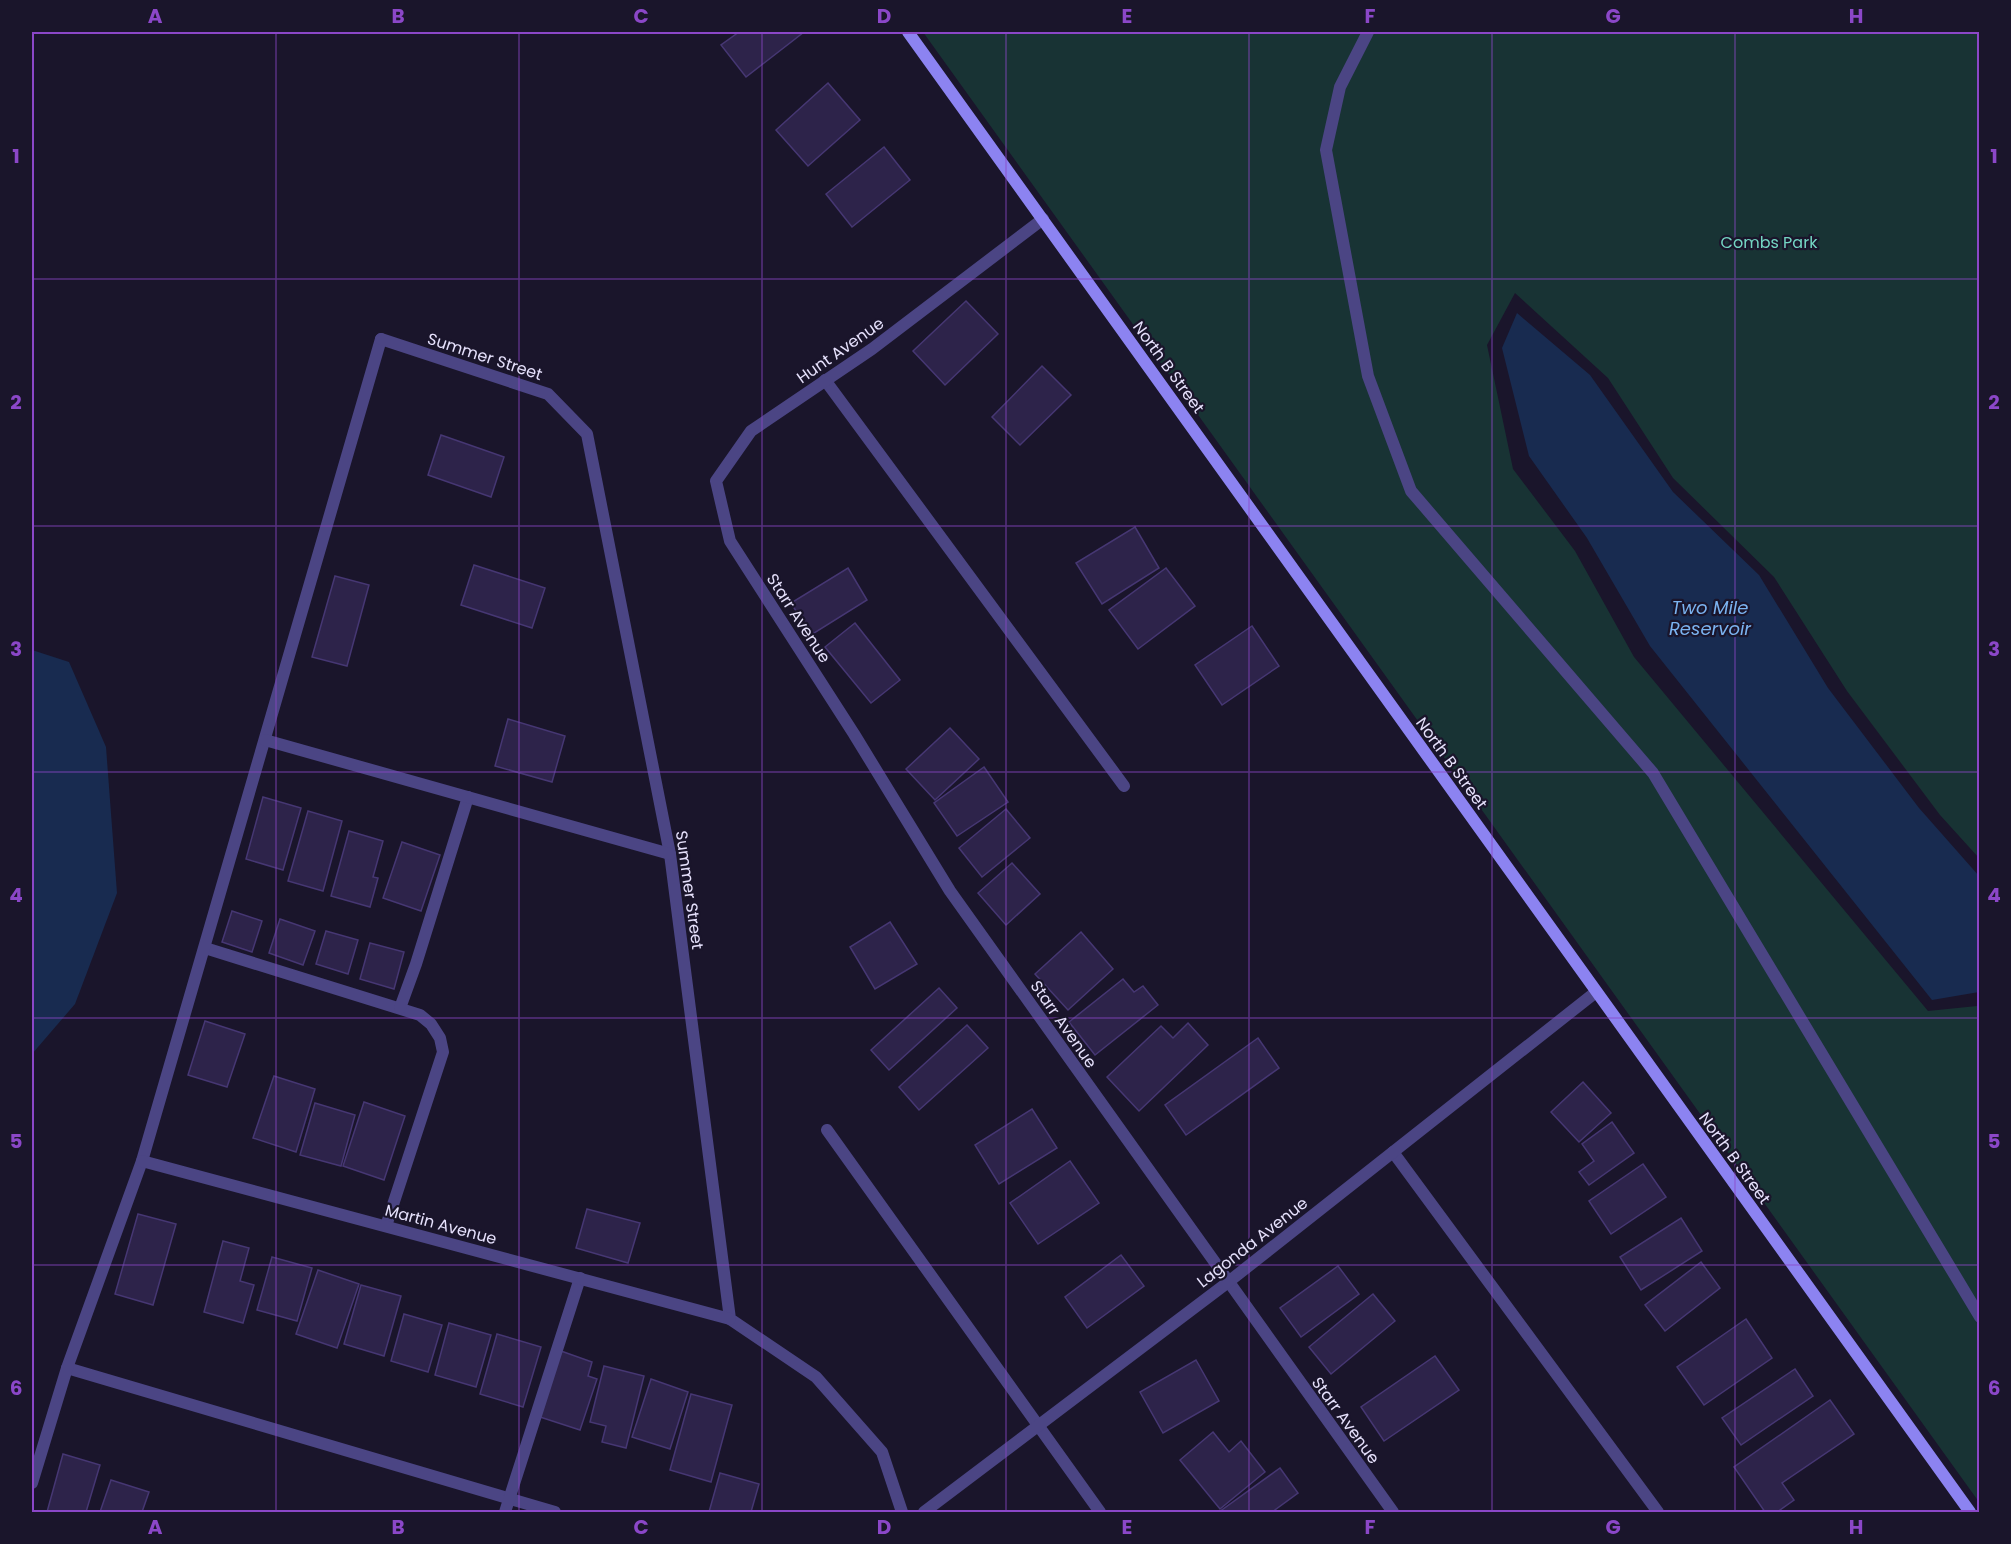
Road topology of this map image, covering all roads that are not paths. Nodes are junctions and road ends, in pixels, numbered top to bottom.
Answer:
1 (908, 32) edge
2 (1368, 32) edge
3 (1043, 219) junction
4 (825, 380) junction
5 (730, 541) joint
6 (265, 740) junction
7 (1124, 786) dead end
8 (468, 797) junction
9 (670, 854) junction
10 (205, 948) junction
11 (1596, 992) junction
12 (400, 1008) junction
13 (827, 1130) dead end
14 (1393, 1152) junction
15 (142, 1161) junction
16 (386, 1226) junction
17 (580, 1278) junction
18 (1227, 1283) junction
19 (1980, 1317) edge
20 (730, 1319) junction
21 (67, 1368) junction
22 (1039, 1426) junction
23 (32, 1483) edge
24 (510, 1498) junction
25 (505, 1512) edge
26 (555, 1512) edge
27 (902, 1512) edge
28 (924, 1512) edge
29 (1100, 1512) edge
30 (1393, 1512) edge
31 (1658, 1512) edge
32 (1970, 1512) edge

1 - 3 main road, North B Street
2 - 19 street
3 - 4 street, Hunt Avenue
3 - 11 main road, North B Street
4 - 5 street, Hunt Avenue
4 - 7 street
5 - 18 street, Starr Avenue
6 - 8 street
6 - 9 street, Summer Street
6 - 10 street
8 - 9 street
8 - 12 street
9 - 20 street, Summer Street
10 - 12 street
10 - 15 street
11 - 14 street, Lagonda Avenue
11 - 32 main road, North B Street
12 - 16 street
13 - 22 street
14 - 18 street, Lagonda Avenue
14 - 31 street
15 - 16 street, Martin Avenue
15 - 21 street
16 - 17 street, Martin Avenue
17 - 20 street, Martin Avenue
17 - 24 street
18 - 22 street, Lagonda Avenue
18 - 30 street, Starr Avenue
20 - 27 street
21 - 23 street
21 - 24 street
22 - 28 street, Lagonda Avenue
22 - 29 street
24 - 25 street
24 - 26 street

